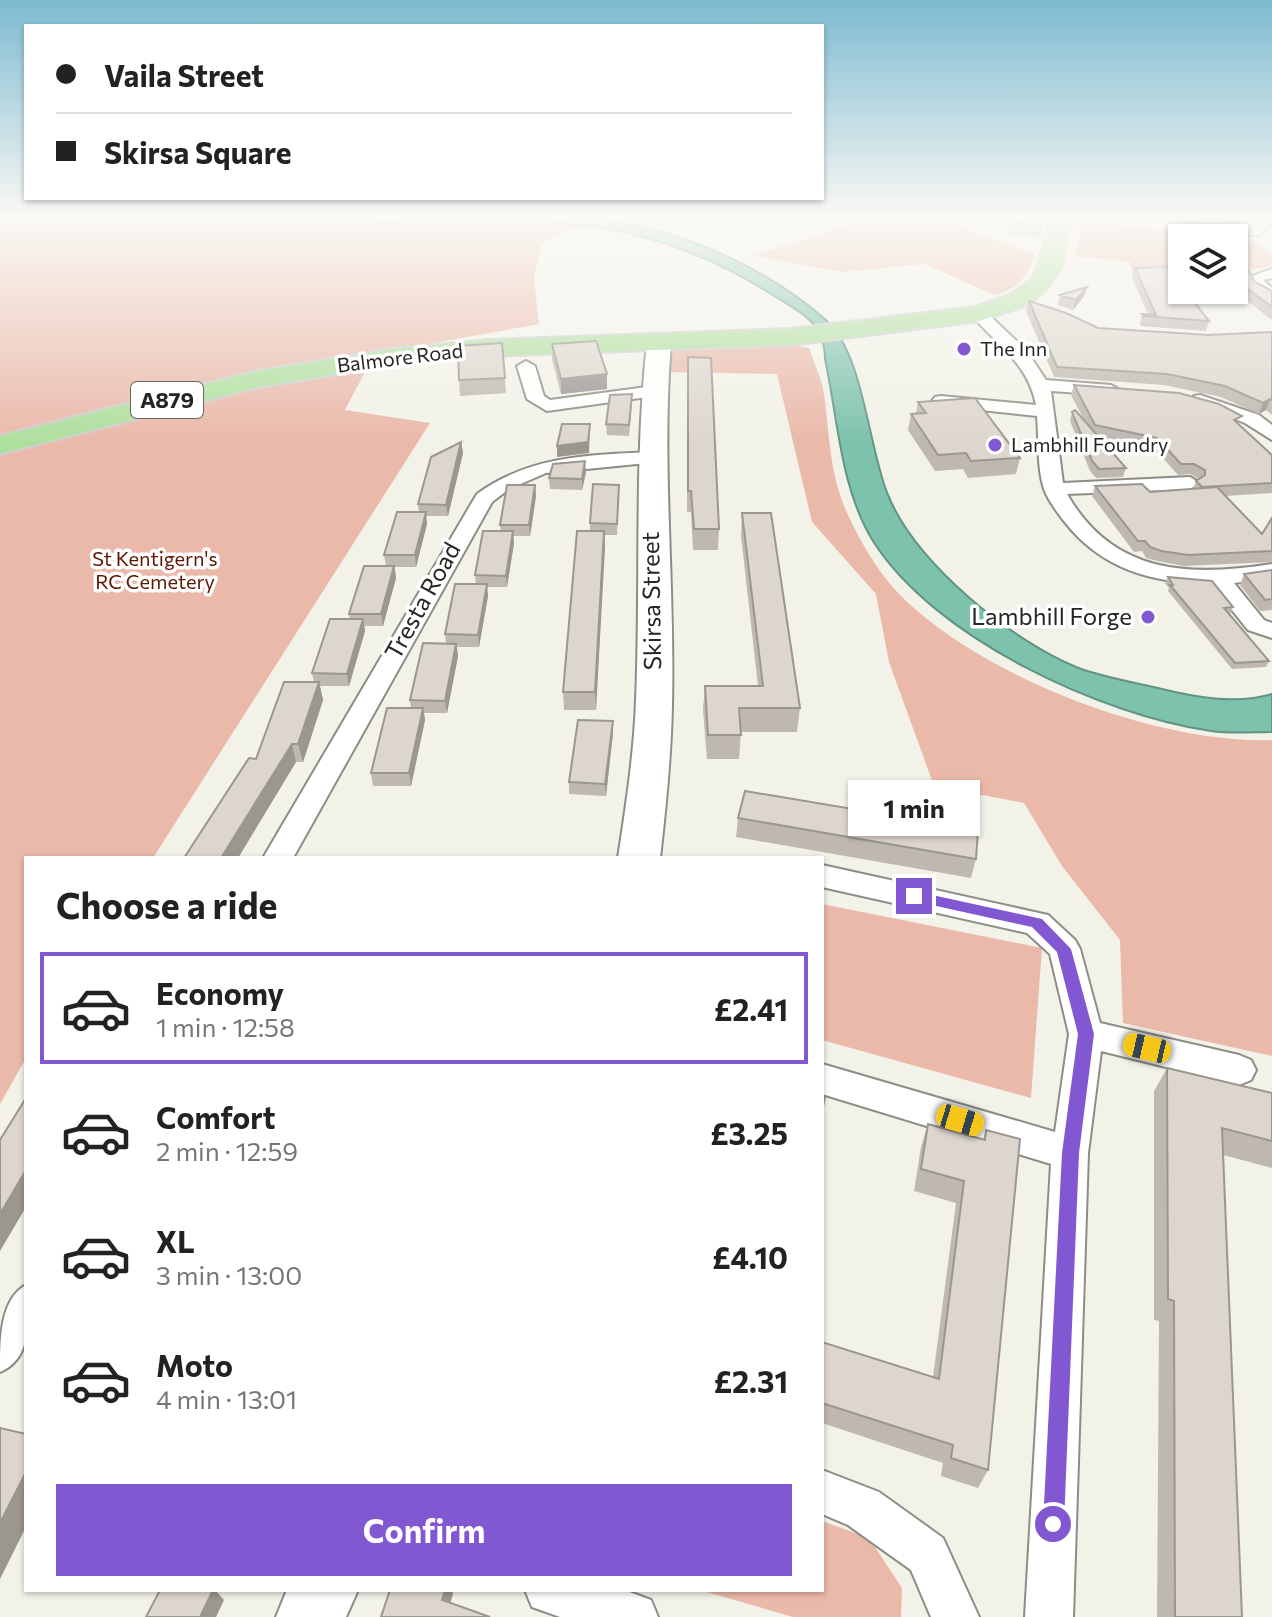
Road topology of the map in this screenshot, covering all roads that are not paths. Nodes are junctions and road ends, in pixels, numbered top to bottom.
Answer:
1 (1035, 292) edge
2 (979, 314) junction
3 (659, 343) junction
4 (526, 366) dead end
5 (1040, 385) junction
6 (654, 391) junction
7 (1133, 392) edge
8 (1176, 397) edge
9 (920, 402) edge
10 (1044, 411) junction
11 (1268, 427) edge
12 (0, 445) edge
13 (650, 458) junction
14 (1190, 483) dead end
15 (1054, 489) junction
16 (1272, 571) edge
17 (1217, 577) junction
18 (1272, 631) edge
19 (279, 856) edge
20 (639, 856) edge
21 (824, 876) edge
22 (1086, 1034) junction
23 (1239, 1070) dead end
24 (824, 1080) edge
25 (1070, 1153) junction
26 (24, 1309) edge
27 (0, 1351) edge
28 (824, 1493) edge
29 (323, 1592) edge
30 (555, 1592) edge
31 (310, 1617) edge
32 (634, 1617) edge
33 (955, 1617) edge
34 (1049, 1617) edge

1 - 2 main road, Balmore Road / A879
2 - 3 main road, Balmore Road / A879
2 - 5 street
3 - 6 street, Skirsa Street
3 - 12 main road, Balmore Road / A879
4 - 6 street
5 - 7 street
5 - 10 street
6 - 13 street, Skirsa Street
8 - 11 street
9 - 10 street
10 - 15 street
13 - 19 street, Tresta Road
13 - 20 street, Skirsa Street
14 - 15 street
15 - 17 street
16 - 17 street
17 - 18 street
21 - 22 street
22 - 23 street
22 - 25 street
24 - 25 street
25 - 34 street
26 - 27 street
28 - 33 street
29 - 31 street
30 - 32 street

